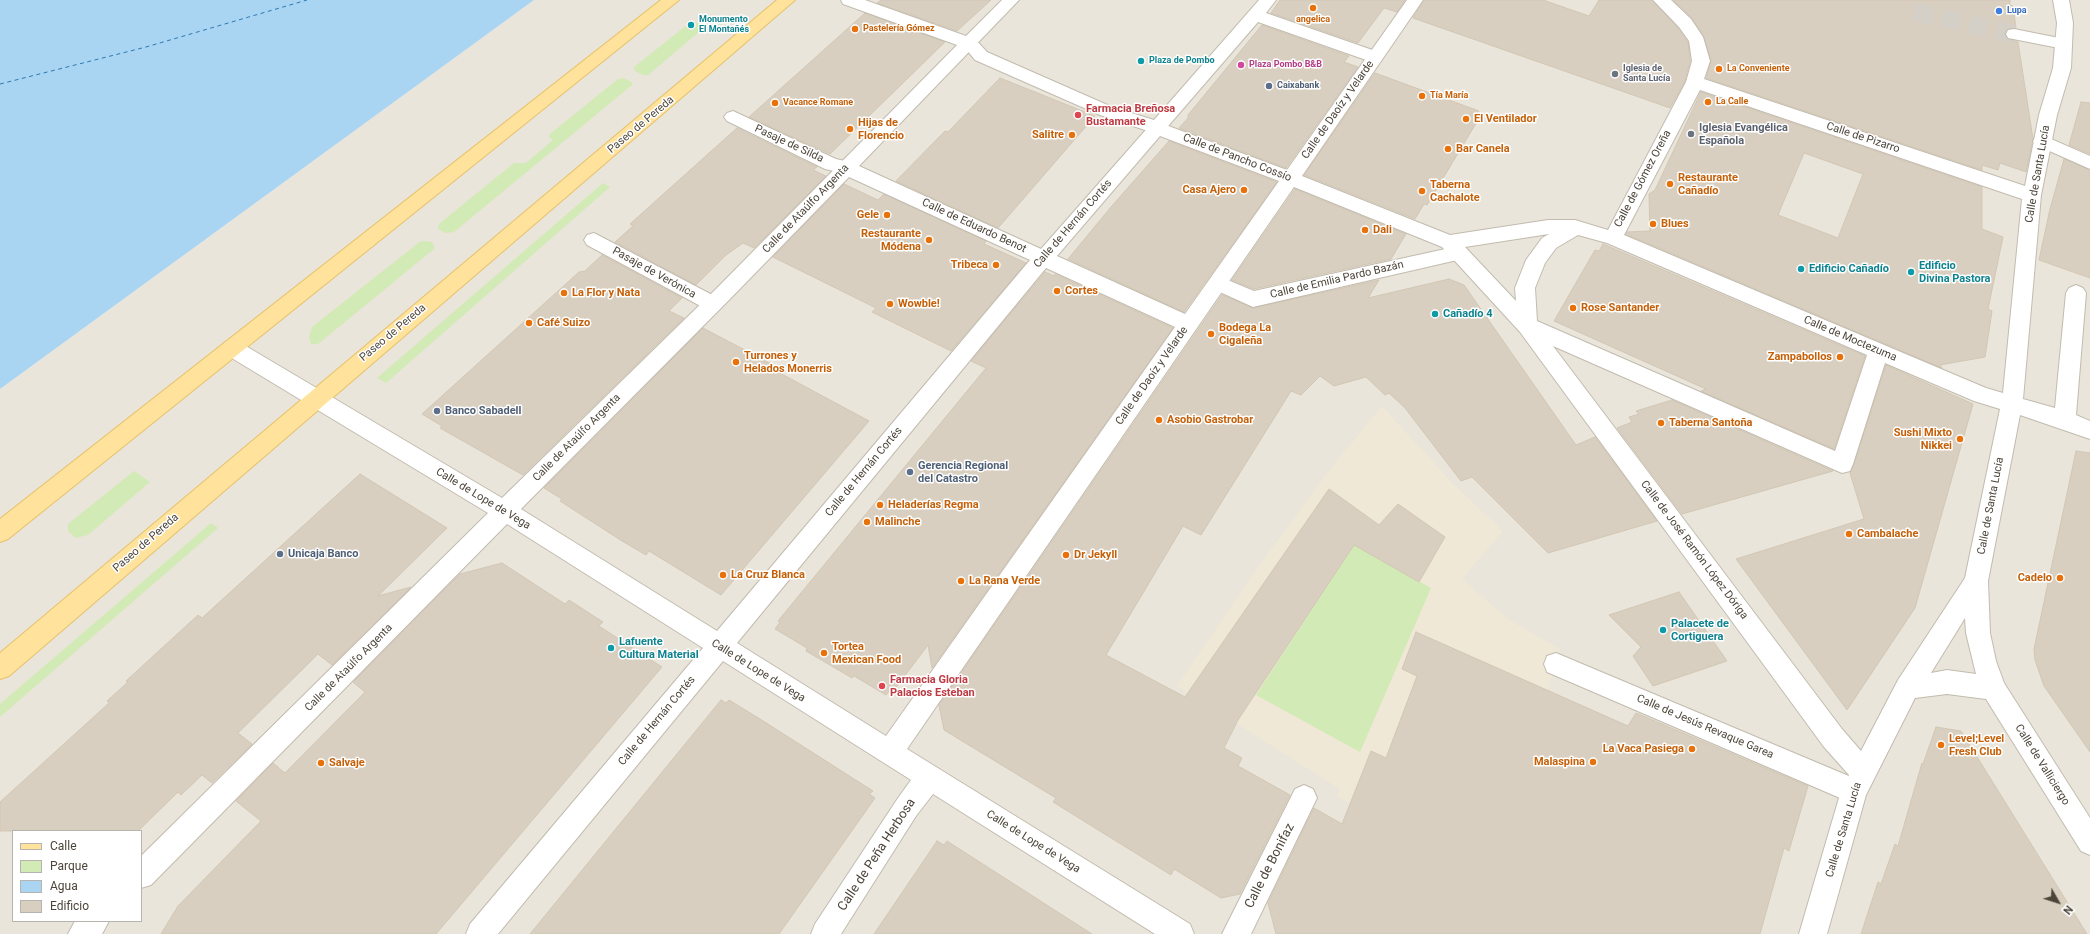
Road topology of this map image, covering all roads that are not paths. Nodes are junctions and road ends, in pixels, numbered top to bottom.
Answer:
1 (671, 0) edge
2 (787, 0) edge
3 (849, 0) edge
4 (1012, 0) edge
5 (1268, 0) edge
6 (1415, 0) edge
7 (1661, 0) edge
8 (2062, 0) edge
9 (1256, 15) junction
10 (2014, 34) tunnel mouth
11 (969, 43) junction
12 (2064, 44) junction
13 (1375, 58) junction
14 (1694, 82) junction
15 (733, 117) dead end
16 (1157, 128) junction
17 (2042, 141) junction
18 (2090, 163) edge
19 (847, 168) junction
20 (1290, 178) junction
21 (2032, 194) junction
22 (1575, 227) junction
23 (1613, 238) junction
24 (594, 240) dead end
25 (1454, 247) junction
26 (1043, 258) junction
27 (1218, 283) junction
28 (2076, 292) dead end
29 (713, 304) junction
30 (1187, 324) junction
31 (1527, 326) junction
32 (232, 348) junction
33 (1879, 351) junction
34 (316, 399) junction
35 (2012, 404) junction
36 (2065, 420) junction
37 (2090, 430) edge
38 (505, 511) junction
39 (0, 532) edge
40 (1976, 581) junction
41 (719, 646) junction
42 (1556, 664) dead end
43 (0, 668) edge
44 (1907, 688) junction
45 (1994, 689) junction
46 (890, 752) junction
47 (930, 778) junction
48 (1858, 781) junction
49 (1304, 798) dead end
50 (2090, 842) edge
51 (142, 874) edge
52 (94, 922) edge
53 (82, 934) edge
54 (480, 934) edge
55 (825, 934) edge
56 (1180, 934) edge
57 (1236, 934) edge
58 (1813, 934) edge

1 - 32 main road
2 - 34 main road, Paseo de Pereda
3 - 11 street, Calle de Pancho Cossío
4 - 11 street, Calle de Ataúlfo Argenta
5 - 9 street, Calle de Hernán Cortés
6 - 13 street, Calle de Daoíz y Velarde
7 - 14 street, Calle de Gómez Oreña
8 - 12 street, Calle de Santa Lucía
9 - 13 street
9 - 16 street, Calle de Hernán Cortés
10 - 12 street
11 - 16 street, Calle de Pancho Cossío
11 - 19 street, Calle de Ataúlfo Argenta
12 - 17 street, Calle de Santa Lucía
13 - 20 street, Calle de Daoíz y Velarde
14 - 21 street, Calle de Pizarro
14 - 23 street, Calle de Gómez Oreña
15 - 19 street, Pasaje de Silda
16 - 20 street, Calle de Pancho Cossío
16 - 26 street, Calle de Hernán Cortés
17 - 18 street
17 - 21 street, Calle de Santa Lucía
19 - 26 street, Calle de Eduardo Benot
19 - 29 street, Calle de Ataúlfo Argenta
20 - 25 street, Calle de Pancho Cossío
20 - 27 street, Calle de Daoíz y Velarde
21 - 35 street, Calle de Santa Lucía
22 - 23 street, Calle de Gómez Oreña
22 - 25 street, Calle de Gómez Oreña
22 - 31 street
23 - 33 street, Calle de Moctezuma
24 - 29 street, Pasaje de Verónica
25 - 27 street, Calle de Emilia Pardo Bazán
25 - 31 street, Calle de José Ramón López Dóriga
26 - 30 street, Calle de Eduardo Benot
26 - 41 street, Calle de Hernán Cortés
27 - 30 street, Calle de Daoíz y Velarde
28 - 36 street
29 - 38 street, Calle de Ataúlfo Argenta
30 - 46 street, Calle de Daoíz y Velarde
31 - 33 street
31 - 48 street, Calle de José Ramón López Dóriga
32 - 34 street, Calle de Lope de Vega
32 - 39 main road
33 - 35 street, Calle de Moctezuma
34 - 38 street, Calle de Lope de Vega
34 - 43 main road, Paseo de Pereda
35 - 36 street, Calle de Moctezuma
35 - 40 street, Calle de Santa Lucía
36 - 37 street, Calle de Moctezuma
38 - 41 street, Calle de Lope de Vega
38 - 51 street, Calle de Ataúlfo Argenta
40 - 44 street, Calle de Santa Lucía
40 - 45 street, Calle de Valliciergo
41 - 46 street, Calle de Lope de Vega
41 - 54 street, Calle de Hernán Cortés
42 - 48 street, Calle de Jesús Revaque Garea
44 - 45 street
44 - 48 street, Calle de Santa Lucía
45 - 50 street, Calle de Valliciergo
46 - 47 street, Calle de Lope de Vega
47 - 55 street, Calle de Peña Herbosa
47 - 56 street, Calle de Lope de Vega
48 - 58 street, Calle de Santa Lucía
49 - 57 street, Calle de Bonifaz
52 - 53 street

